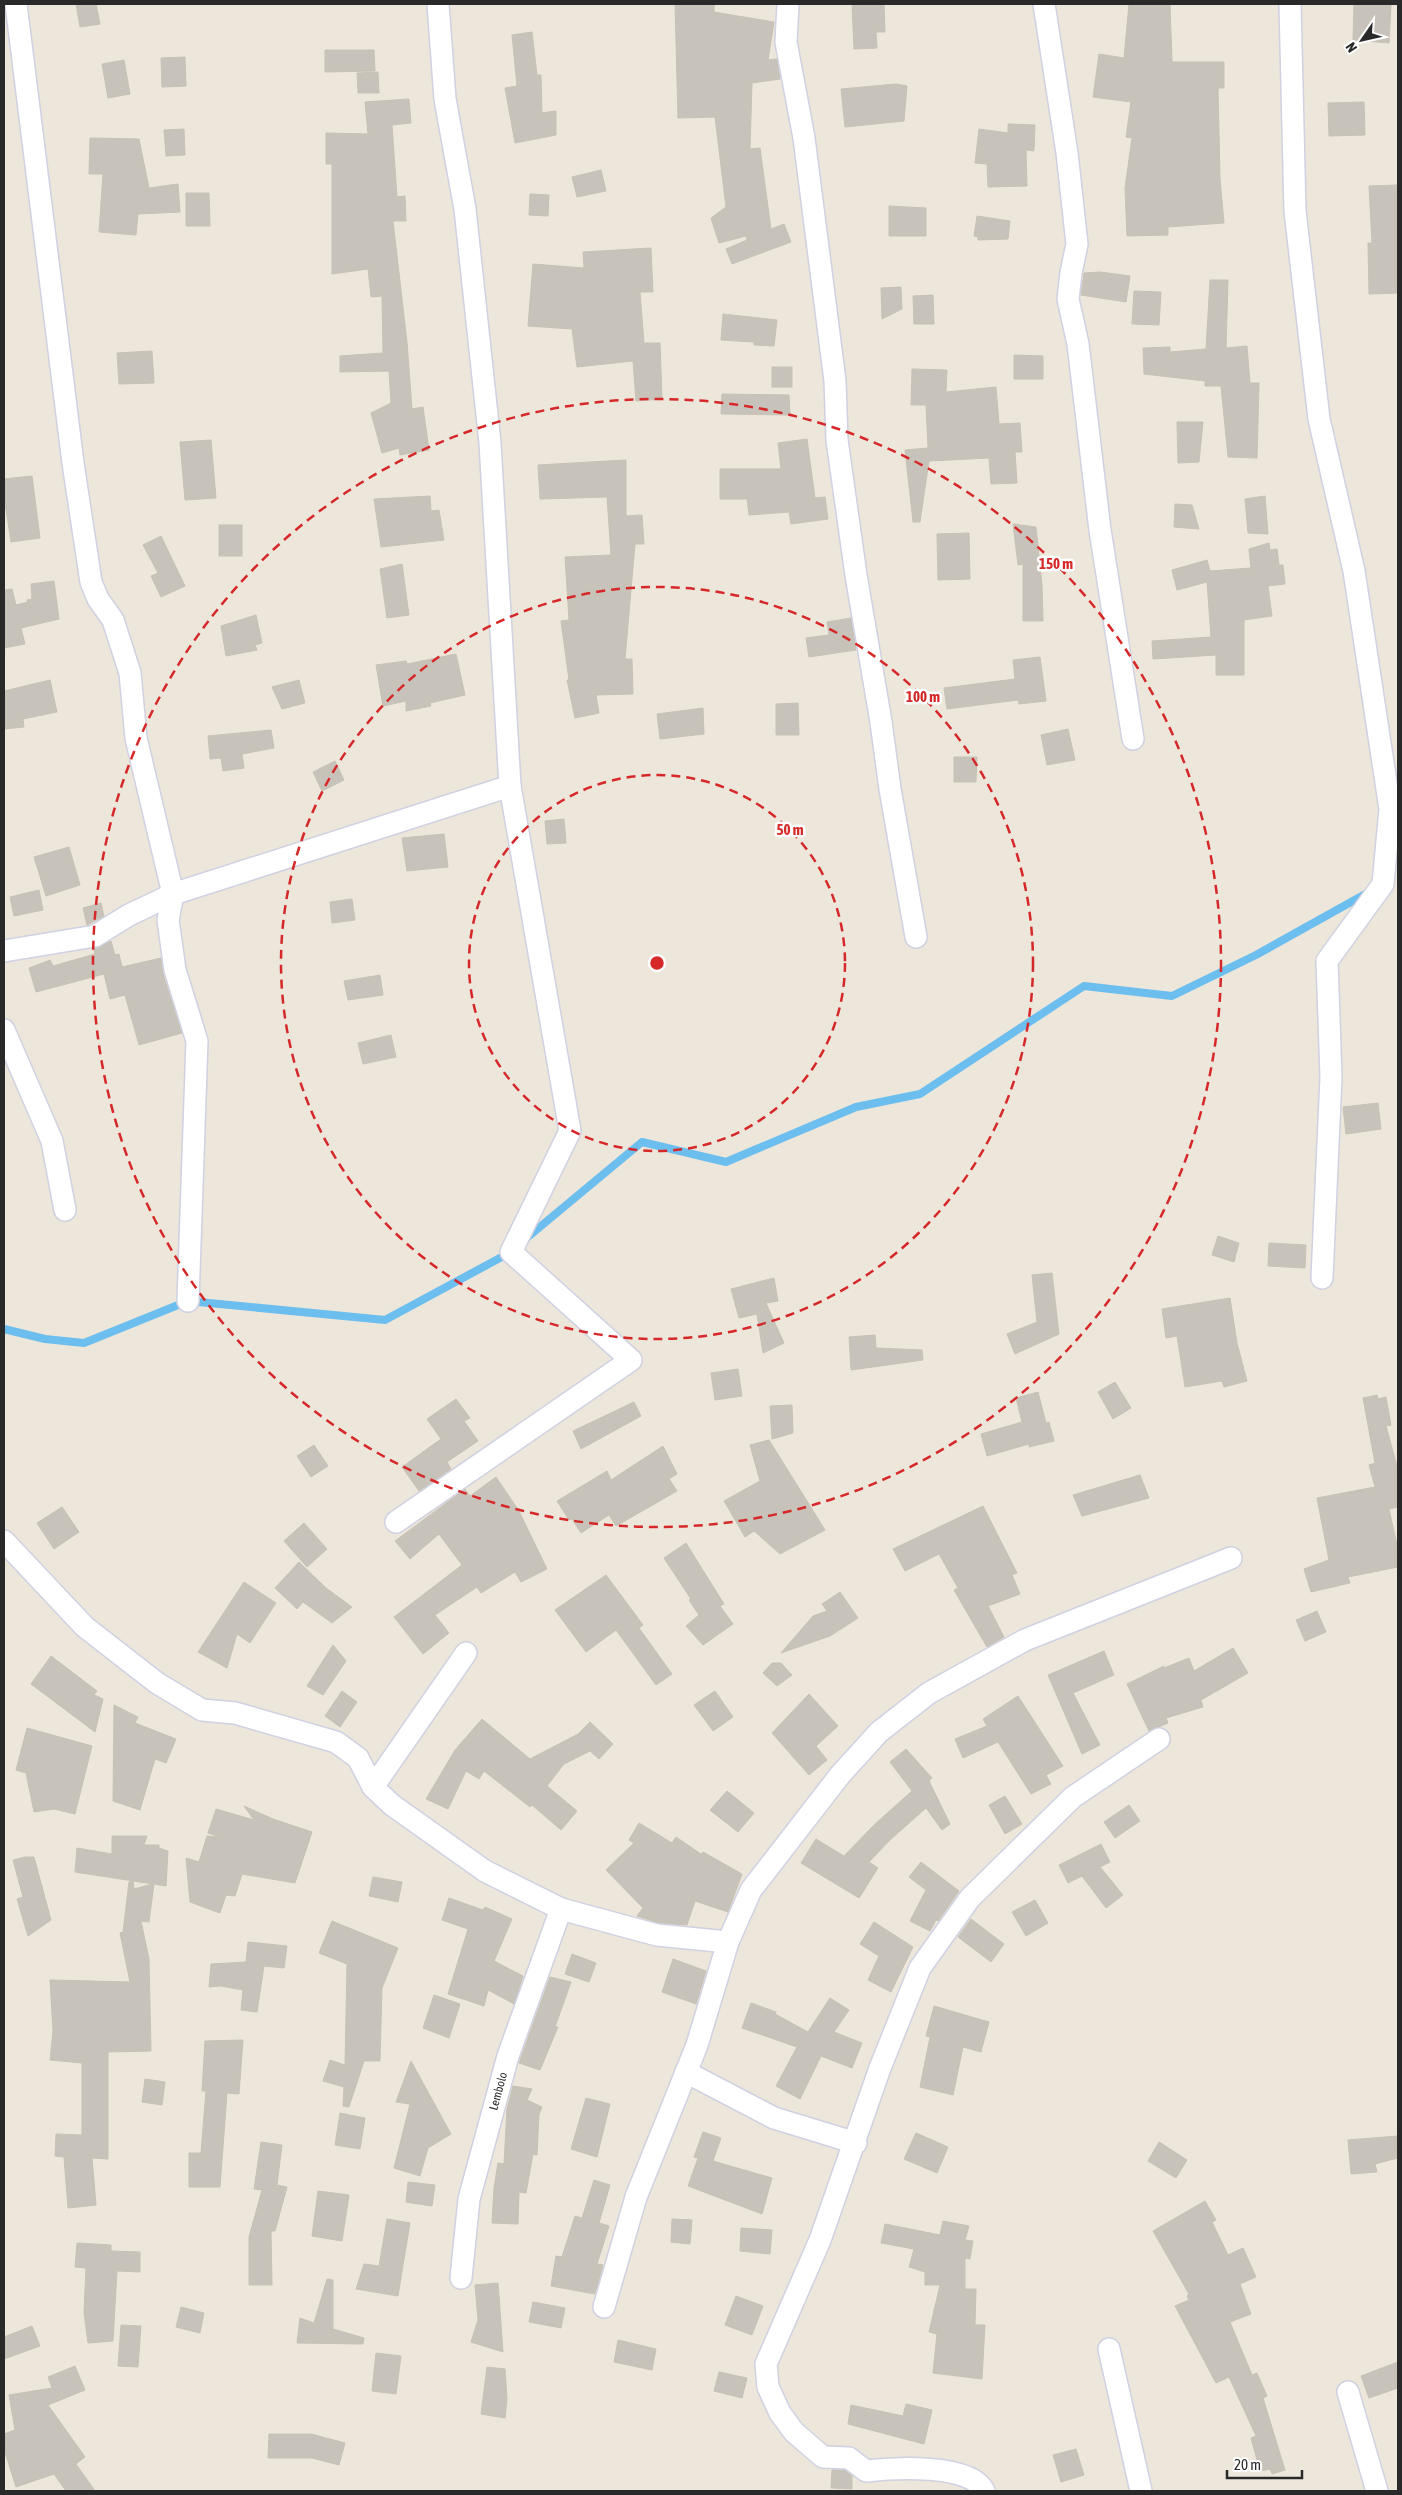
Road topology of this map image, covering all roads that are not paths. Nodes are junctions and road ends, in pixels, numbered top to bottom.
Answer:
1 (16, 4) edge
2 (438, 4) edge
3 (788, 4) edge
4 (1044, 4) edge
5 (1290, 4) edge
6 (1133, 739) dead end
7 (510, 786) junction
8 (174, 894) junction
9 (916, 938) dead end
10 (4, 951) edge
11 (4, 1030) edge
12 (65, 1210) dead end
13 (1322, 1278) dead end
14 (188, 1301) dead end
15 (396, 1522) dead end
16 (4, 1541) edge
17 (1231, 1558) dead end
18 (466, 1653) dead end
19 (1158, 1739) dead end
20 (373, 1787) junction
21 (561, 1909) junction
22 (728, 1942) junction
23 (686, 2072) junction
24 (856, 2143) junction
25 (461, 2278) dead end
26 (604, 2307) dead end
27 (1109, 2348) dead end
28 (1348, 2392) dead end
29 (984, 2491) edge
30 (1141, 2491) edge
31 (1377, 2491) edge

1 - 8 street
2 - 7 street
3 - 9 street
4 - 6 street
5 - 13 street
7 - 8 street
7 - 15 street
8 - 10 street
8 - 14 street
11 - 12 street
16 - 20 street
17 - 22 street
18 - 20 street
19 - 24 street
20 - 21 street
21 - 22 street
21 - 25 street, Lembolo
22 - 23 street
23 - 24 street
23 - 26 street
24 - 29 street
27 - 30 street
28 - 31 street

